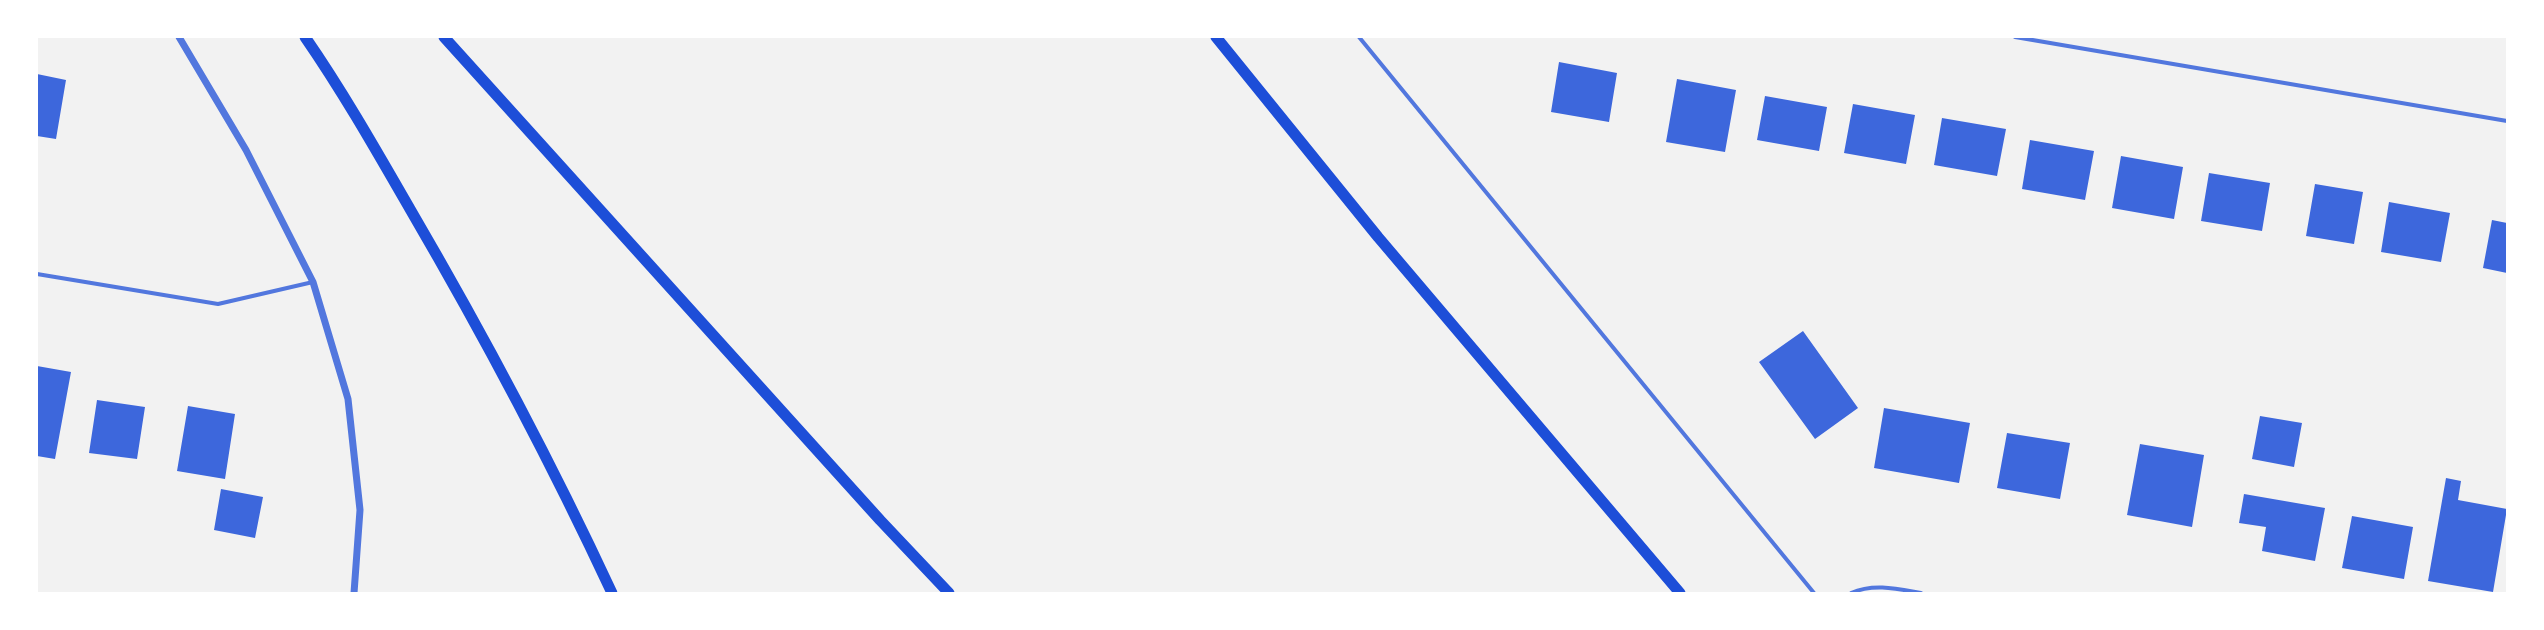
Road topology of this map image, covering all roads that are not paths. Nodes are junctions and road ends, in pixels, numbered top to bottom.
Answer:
1 (179, 37) edge
2 (304, 37) edge
3 (444, 37) edge
4 (1216, 37) edge
5 (1359, 37) edge
6 (2016, 37) edge
7 (2507, 121) edge
8 (37, 274) edge
9 (313, 282) junction
10 (354, 593) edge
11 (612, 593) edge
12 (949, 593) edge
13 (1680, 593) edge
14 (1814, 593) edge
15 (1851, 593) edge
16 (1922, 593) edge

1 - 9 street
2 - 11 highway
3 - 12 highway
4 - 13 highway
5 - 14 street
6 - 7 street
8 - 9 street
9 - 10 street
15 - 16 street

